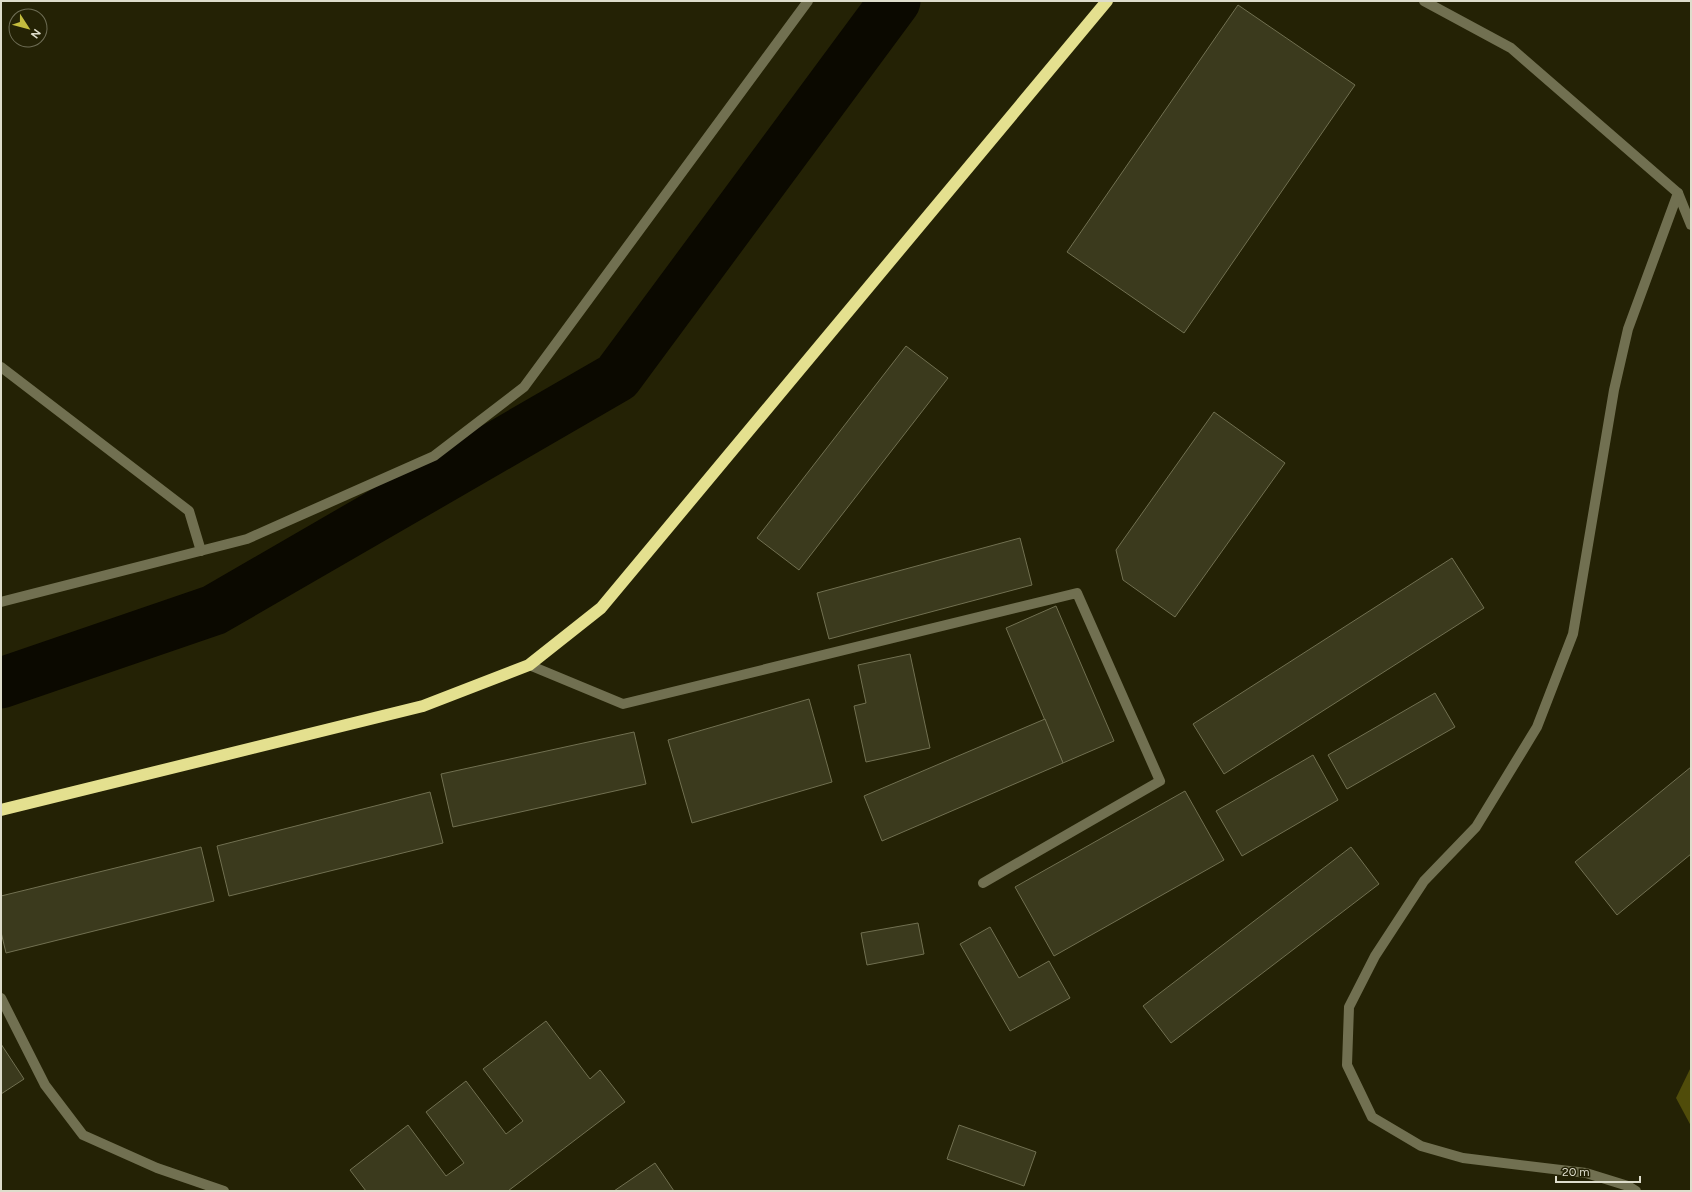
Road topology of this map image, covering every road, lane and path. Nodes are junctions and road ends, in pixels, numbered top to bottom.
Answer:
1 (808, 1) edge
2 (1107, 1) edge
3 (1424, 1) edge
4 (1678, 193) junction
5 (1691, 225) edge
6 (1, 367) edge
7 (201, 551) junction
8 (1, 602) edge
9 (529, 665) junction
10 (1, 810) edge
11 (983, 883) dead end
12 (1, 998) edge
13 (224, 1191) edge
14 (1636, 1191) edge

1 - 7 street
2 - 9 highway
3 - 4 street
4 - 5 street
4 - 14 street
6 - 7 street
7 - 8 street
9 - 10 highway
9 - 11 street
12 - 13 street

